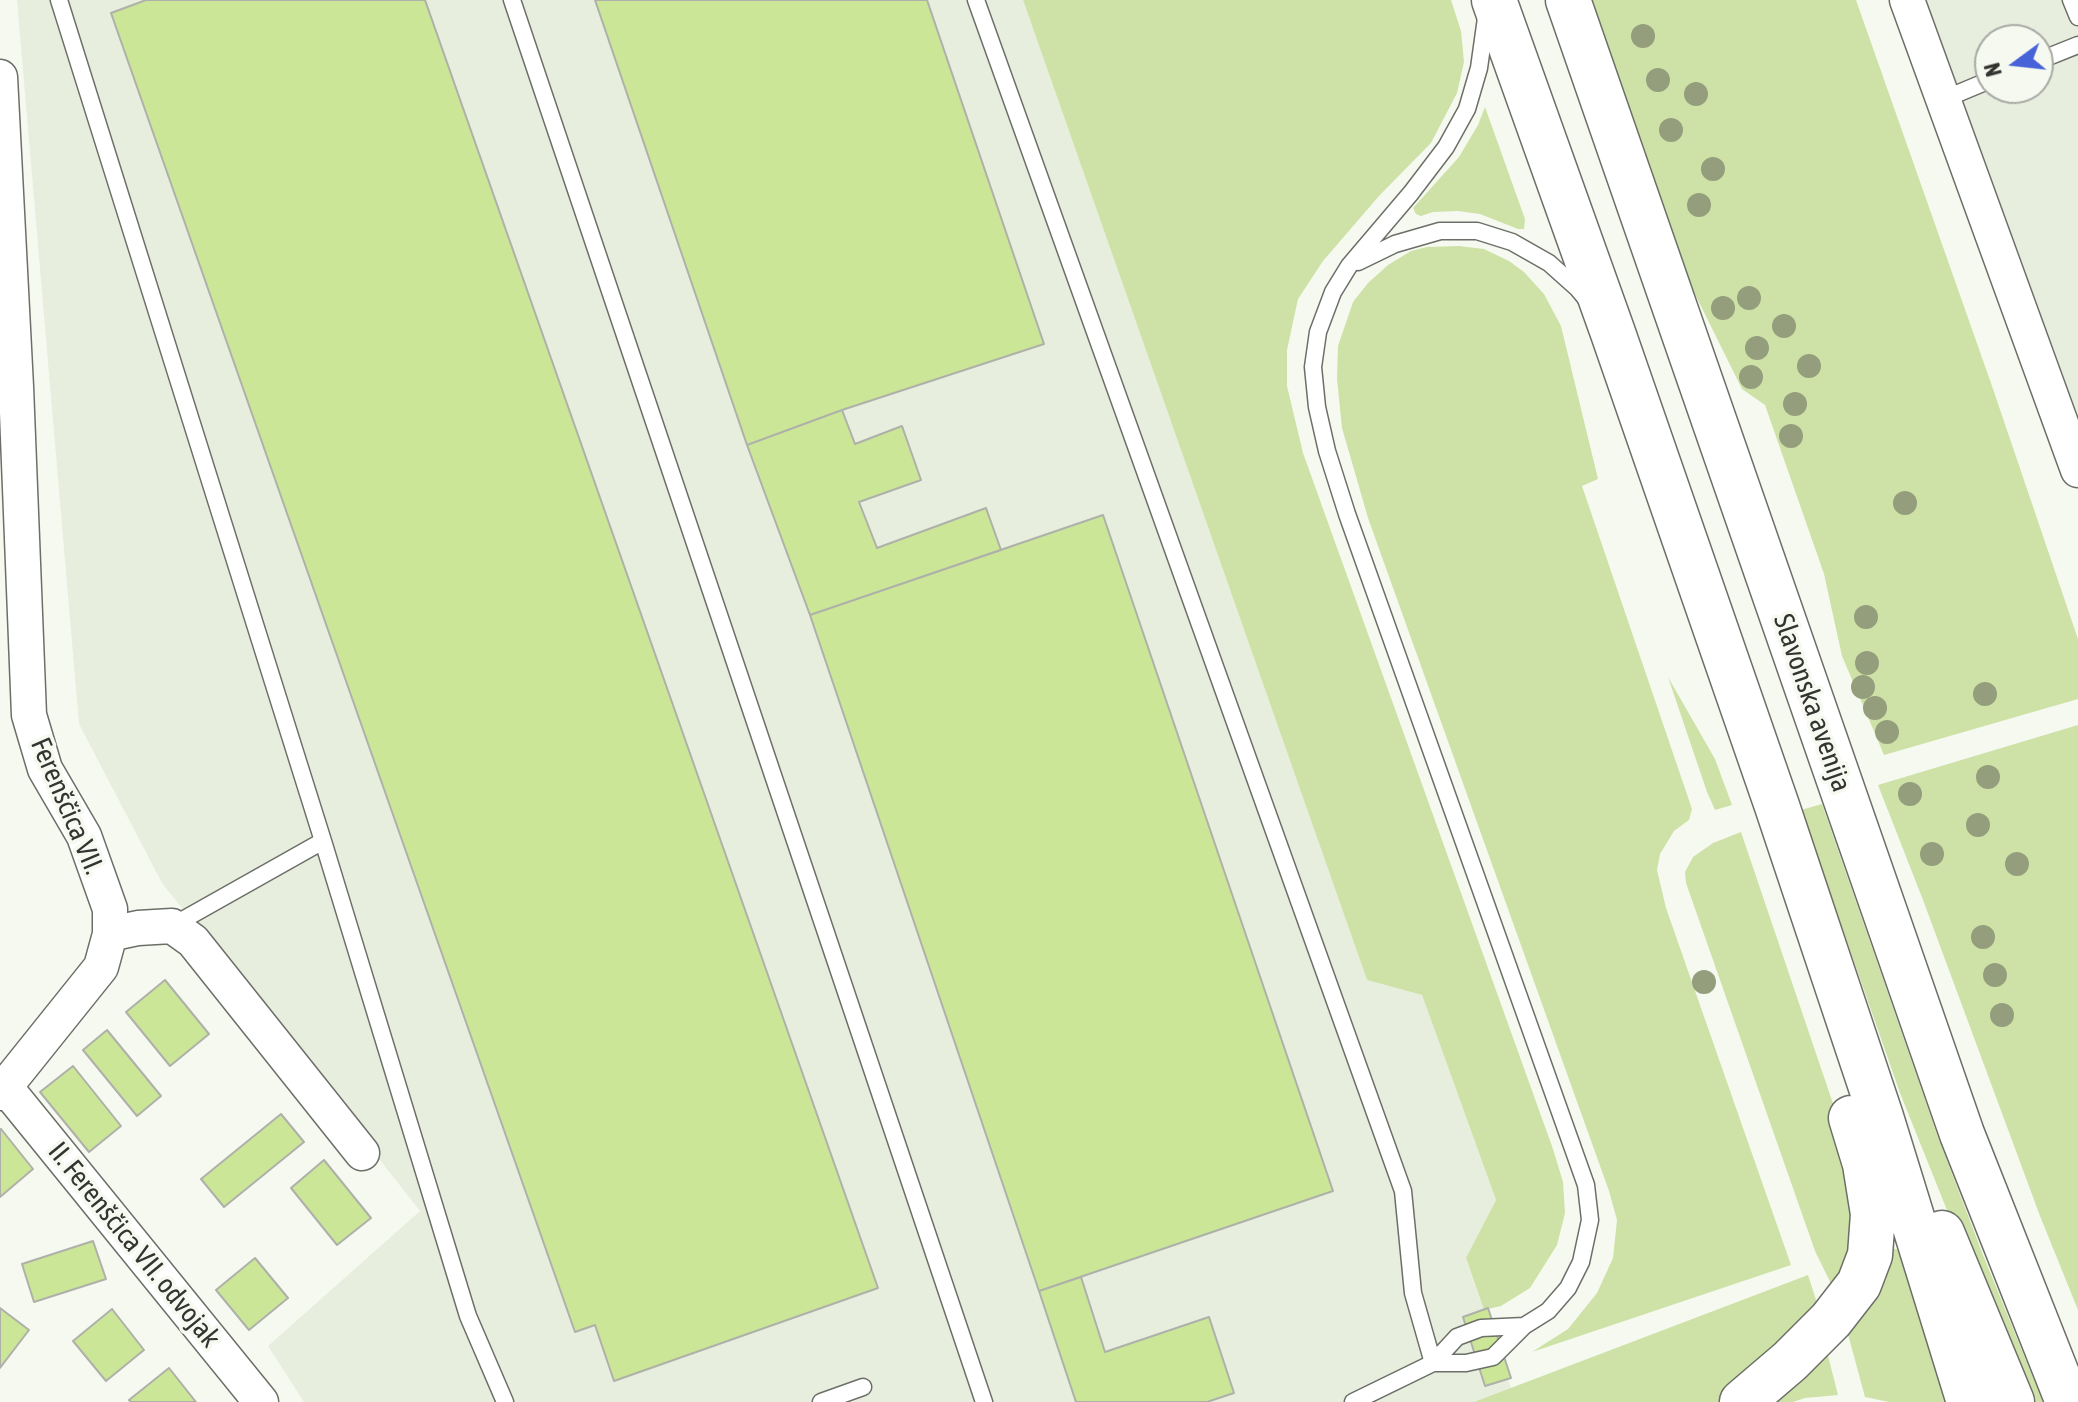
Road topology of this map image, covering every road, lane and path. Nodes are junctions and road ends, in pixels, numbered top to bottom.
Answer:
1 (59, 0) edge
2 (512, 0) edge
3 (976, 0) edge
4 (1488, 0) edge
5 (1494, 0) edge
6 (1568, 0) edge
7 (1907, 0) edge
8 (2071, 0) edge
9 (2078, 17) edge
10 (2078, 45) edge
11 (2054, 55) edge
12 (0, 77) edge
13 (1974, 87) edge
14 (1942, 100) junction
15 (1349, 266) junction
16 (1613, 333) junction
17 (2078, 470) edge
18 (323, 841) junction
19 (1812, 912) junction
20 (172, 926) junction
21 (110, 934) junction
22 (3, 1091) edge
23 (1881, 1117) junction
24 (1962, 1134) junction
25 (362, 1153) dead end
26 (1524, 1326) junction
27 (2078, 1346) edge
28 (1433, 1363) junction
29 (863, 1387) dead end
30 (261, 1402) edge
31 (505, 1402) edge
32 (821, 1402) edge
33 (984, 1402) edge
34 (1353, 1402) edge
35 (1742, 1402) edge
36 (1969, 1402) edge
37 (2012, 1402) edge
38 (2068, 1402) edge

1 - 18 lane
2 - 33 lane
3 - 28 lane
4 - 15 lane
5 - 16 main road
6 - 24 main road, Slavonska avenija
7 - 14 street
8 - 9 lane
10 - 11 lane
12 - 21 street, Ferenščica VII.
13 - 14 lane
14 - 17 street
15 - 16 lane
15 - 26 lane
16 - 19 main road
18 - 20 lane
18 - 31 lane
19 - 23 main road
19 - 35 main road
20 - 21 street
20 - 25 street
21 - 22 street
22 - 30 street, II. Ferenščica VII. odvojak
23 - 36 main road
23 - 37 main road
24 - 27 main road
24 - 38 main road, Slavonska avenija
26 - 28 lane
26 - 28 lane
28 - 34 lane
29 - 32 lane

